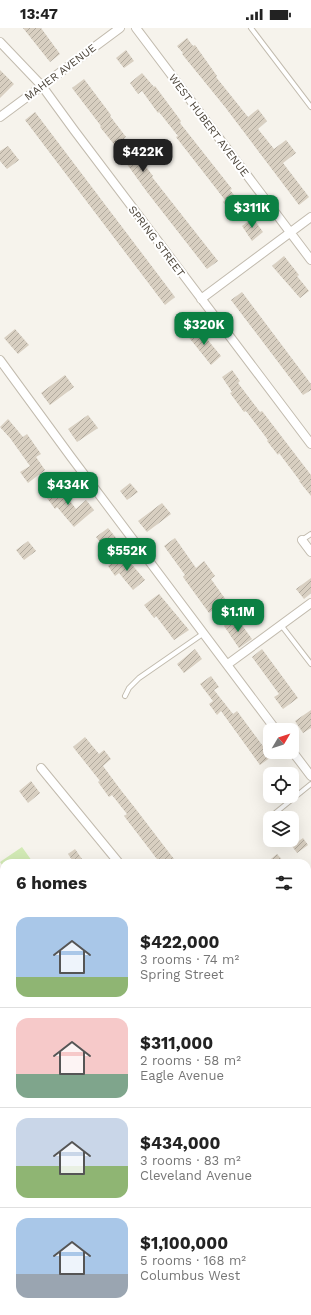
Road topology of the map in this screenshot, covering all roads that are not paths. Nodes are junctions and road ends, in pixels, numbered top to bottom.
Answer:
1 (120, 28) edge
2 (136, 28) edge
3 (251, 28) edge
4 (0, 42) edge
5 (42, 86) junction
6 (311, 107) edge
7 (0, 117) edge
8 (311, 217) edge
9 (291, 233) junction
10 (311, 260) edge
11 (201, 299) junction
12 (0, 360) edge
13 (311, 444) edge
14 (311, 534) edge
15 (302, 540) joint
16 (311, 552) edge
17 (311, 603) edge
18 (281, 625) junction
19 (204, 633) junction
20 (228, 664) junction
21 (311, 664) edge
22 (125, 696) dead end
23 (271, 723) edge
24 (298, 759) edge
25 (41, 768) dead end
26 (311, 776) edge
27 (311, 784) edge
28 (278, 811) edge
29 (116, 859) edge

1 - 5 street, MAHER AVENUE
2 - 9 street, WEST HUBERT AVENUE
3 - 6 lane
4 - 5 street, SPRING STREET
5 - 7 street, MAHER AVENUE
5 - 11 street, SPRING STREET
8 - 9 street
9 - 10 street, WEST HUBERT AVENUE
9 - 11 street
11 - 13 street, SPRING STREET
12 - 19 street
14 - 15 lane
15 - 16 street
17 - 18 street
18 - 20 street
18 - 21 lane
19 - 20 street
19 - 22 lane
20 - 23 street
24 - 26 street
25 - 29 street
27 - 28 lane

